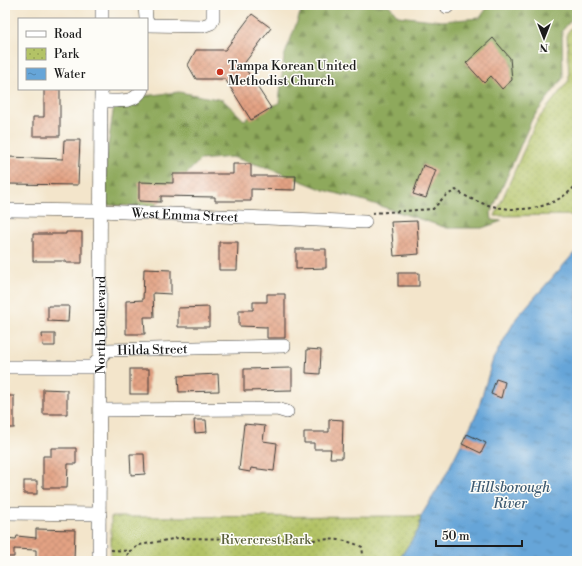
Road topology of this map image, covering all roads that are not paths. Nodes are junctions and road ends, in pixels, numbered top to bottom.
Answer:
1 (102, 5) edge
2 (145, 5) edge
3 (213, 5) edge
4 (102, 18) edge
5 (146, 18) edge
6 (148, 25) edge
7 (142, 90) edge
8 (101, 95) edge
9 (5, 210) edge
10 (100, 211) junction
11 (365, 222) road end
12 (284, 346) dead end
13 (100, 358) junction
14 (5, 367) edge
15 (100, 410) junction
16 (287, 412) dead end
17 (5, 513) edge
18 (100, 514) junction
19 (103, 555) edge

1 - 4 street
2 - 5 street
3 - 6 street
7 - 8 street
8 - 10 street, North Boulevard
9 - 10 street, West Emma Street
10 - 11 street, West Emma Street
10 - 13 street, North Boulevard
12 - 13 street, Hilda Street
13 - 14 street, Hilda Street
13 - 15 street, North Boulevard
15 - 16 street
15 - 18 street, North Boulevard
17 - 18 street
18 - 19 street, North Boulevard

